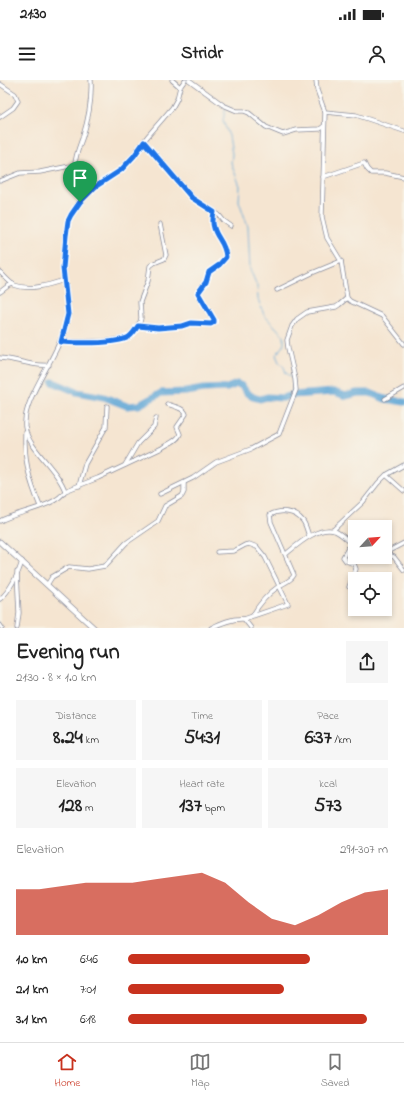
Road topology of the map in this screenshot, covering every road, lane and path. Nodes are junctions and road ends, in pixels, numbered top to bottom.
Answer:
1 (91, 80) edge
2 (172, 80) edge
3 (185, 80) edge
4 (189, 80) edge
5 (316, 80) edge
6 (0, 84) edge
7 (180, 87) junction
8 (325, 112) junction
9 (0, 117) edge
10 (324, 126) junction
11 (404, 131) edge
12 (144, 142) junction
13 (74, 165) junction
14 (323, 177) junction
15 (404, 177) edge
16 (0, 181) edge
17 (80, 202) junction
18 (214, 212) junction
19 (160, 224) dead end
20 (231, 226) dead end
21 (341, 261) junction
22 (0, 272) edge
23 (64, 280) junction
24 (13, 284) junction
25 (277, 290) dead end
26 (0, 292) edge
27 (347, 298) junction
28 (138, 326) junction
29 (61, 342) junction
30 (404, 344) edge
31 (0, 358) edge
32 (49, 365) junction
33 (404, 388) edge
34 (385, 399) dead end
35 (167, 404) dead end
36 (107, 406) dead end
37 (156, 418) dead end
38 (26, 430) junction
39 (404, 464) edge
40 (125, 465) junction
41 (386, 475) junction
42 (184, 483) junction
43 (79, 486) junction
44 (65, 491) junction
45 (404, 491) edge
46 (160, 494) dead end
47 (40, 506) junction
48 (0, 521) edge
49 (333, 530) junction
50 (309, 536) junction
51 (348, 541) edge
52 (0, 542) edge
53 (404, 543) edge
54 (348, 548) edge
55 (392, 549) edge
56 (217, 552) dead end
57 (286, 554) junction
58 (392, 556) edge
59 (22, 561) junction
60 (348, 562) edge
61 (404, 570) edge
62 (18, 572) junction
63 (47, 585) junction
64 (278, 586) junction
65 (0, 600) edge
66 (253, 615) junction
67 (244, 618) junction
68 (0, 625) edge
69 (2, 628) edge
70 (17, 628) edge
71 (94, 628) edge
72 (211, 628) edge
73 (251, 628) edge

1 - 13 street
2 - 7 street
3 - 7 street
4 - 10 street
5 - 8 street
6 - 9 street
7 - 12 street
8 - 10 street
8 - 11 street
10 - 14 street
12 - 17 street
12 - 18 street
13 - 16 street
13 - 17 street
14 - 15 street
14 - 21 street
17 - 23 street
18 - 20 street
18 - 28 street
19 - 28 street
21 - 25 street
21 - 27 street
22 - 24 street
23 - 24 street
23 - 29 street
24 - 26 street
27 - 30 street
27 - 42 street
28 - 29 street
29 - 32 street
31 - 32 street
32 - 38 street
33 - 34 street
35 - 40 street
36 - 43 street
37 - 40 street
38 - 44 street
38 - 47 street
39 - 41 street
40 - 43 street
41 - 45 street
41 - 49 street
42 - 46 street
42 - 63 street
43 - 44 street
44 - 47 street
47 - 48 street
49 - 50 street
49 - 51 street
50 - 57 street
50 - 57 street
52 - 59 street
53 - 55 street
54 - 60 street
56 - 64 street
57 - 64 street
58 - 61 street
59 - 62 street
59 - 63 street
62 - 65 street
62 - 70 street
63 - 71 street
64 - 66 street
64 - 66 street
66 - 67 street
67 - 72 street
67 - 73 street
68 - 69 street

